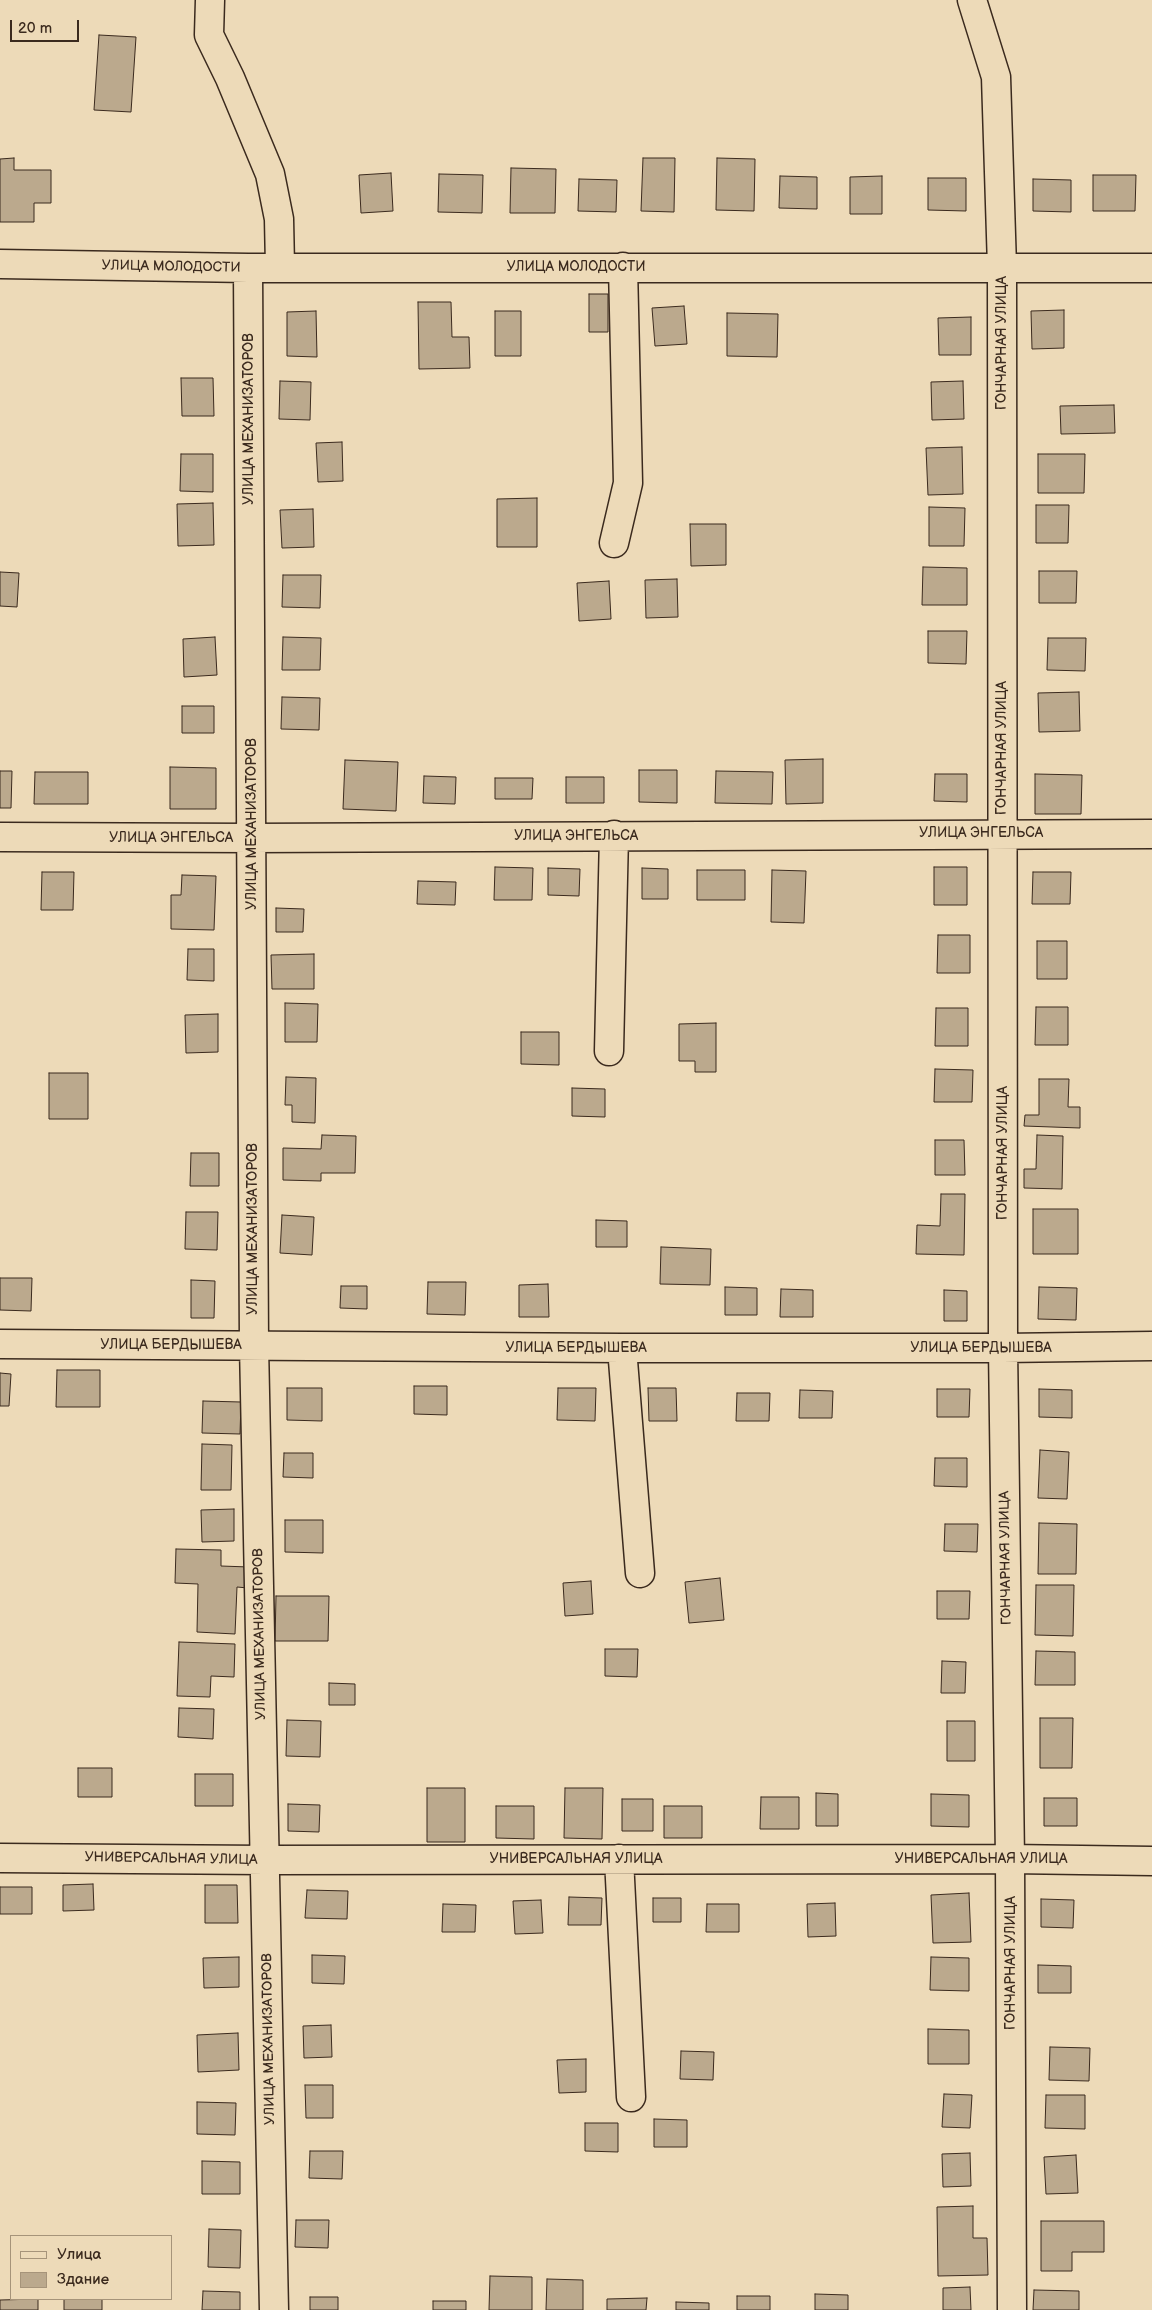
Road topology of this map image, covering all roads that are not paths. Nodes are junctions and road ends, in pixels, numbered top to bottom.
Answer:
1 (210, 0) edge
2 (972, 0) edge
3 (0, 264) edge
4 (280, 267) junction
5 (623, 267) junction
6 (1002, 267) junction
7 (248, 268) junction
8 (1152, 268) edge
9 (614, 543) dead end
10 (1002, 833) junction
11 (1152, 834) edge
12 (614, 835) junction
13 (0, 836) edge
14 (252, 838) junction
15 (609, 1051) dead end
16 (0, 1344) edge
17 (254, 1346) junction
18 (1152, 1346) edge
19 (622, 1348) junction
20 (1004, 1348) junction
21 (640, 1573) dead end
22 (0, 1858) edge
23 (1010, 1858) junction
24 (620, 1859) junction
25 (265, 1860) junction
26 (1152, 1861) edge
27 (631, 2097) dead end
28 (274, 2310) edge
29 (1012, 2310) edge

1 - 4 street
2 - 6 street, ГОНЧАРНАЯ УЛИЦА
3 - 7 street, УЛИЦА МОЛОДОСТИ
4 - 5 street, УЛИЦА МОЛОДОСТИ
4 - 7 street, УЛИЦА МОЛОДОСТИ
5 - 6 street, УЛИЦА МОЛОДОСТИ
5 - 9 street
6 - 8 street, УЛИЦА МОЛОДОСТИ
6 - 10 street, ГОНЧАРНАЯ УЛИЦА
7 - 14 street, УЛИЦА МЕХАНИЗАТОРОВ
10 - 11 street, УЛИЦА ЭНГЕЛЬСА
10 - 12 street, УЛИЦА ЭНГЕЛЬСА
10 - 20 street, ГОНЧАРНАЯ УЛИЦА
12 - 14 street, УЛИЦА ЭНГЕЛЬСА
12 - 15 street
13 - 14 street, УЛИЦА ЭНГЕЛЬСА
14 - 17 street, УЛИЦА МЕХАНИЗАТОРОВ
16 - 17 street, УЛИЦА БЕРДЫШЕВА
17 - 19 street, УЛИЦА БЕРДЫШЕВА
17 - 25 street, УЛИЦА МЕХАНИЗАТОРОВ
18 - 20 street, УЛИЦА БЕРДЫШЕВА
19 - 20 street, УЛИЦА БЕРДЫШЕВА
19 - 21 street
20 - 23 street, ГОНЧАРНАЯ УЛИЦА
22 - 25 street, УНИВЕРСАЛЬНАЯ УЛИЦА
23 - 24 street, УНИВЕРСАЛЬНАЯ УЛИЦА
23 - 26 street, УНИВЕРСАЛЬНАЯ УЛИЦА
23 - 29 street, ГОНЧАРНАЯ УЛИЦА
24 - 25 street, УНИВЕРСАЛЬНАЯ УЛИЦА
24 - 27 street
25 - 28 street, УЛИЦА МЕХАНИЗАТОРОВ

